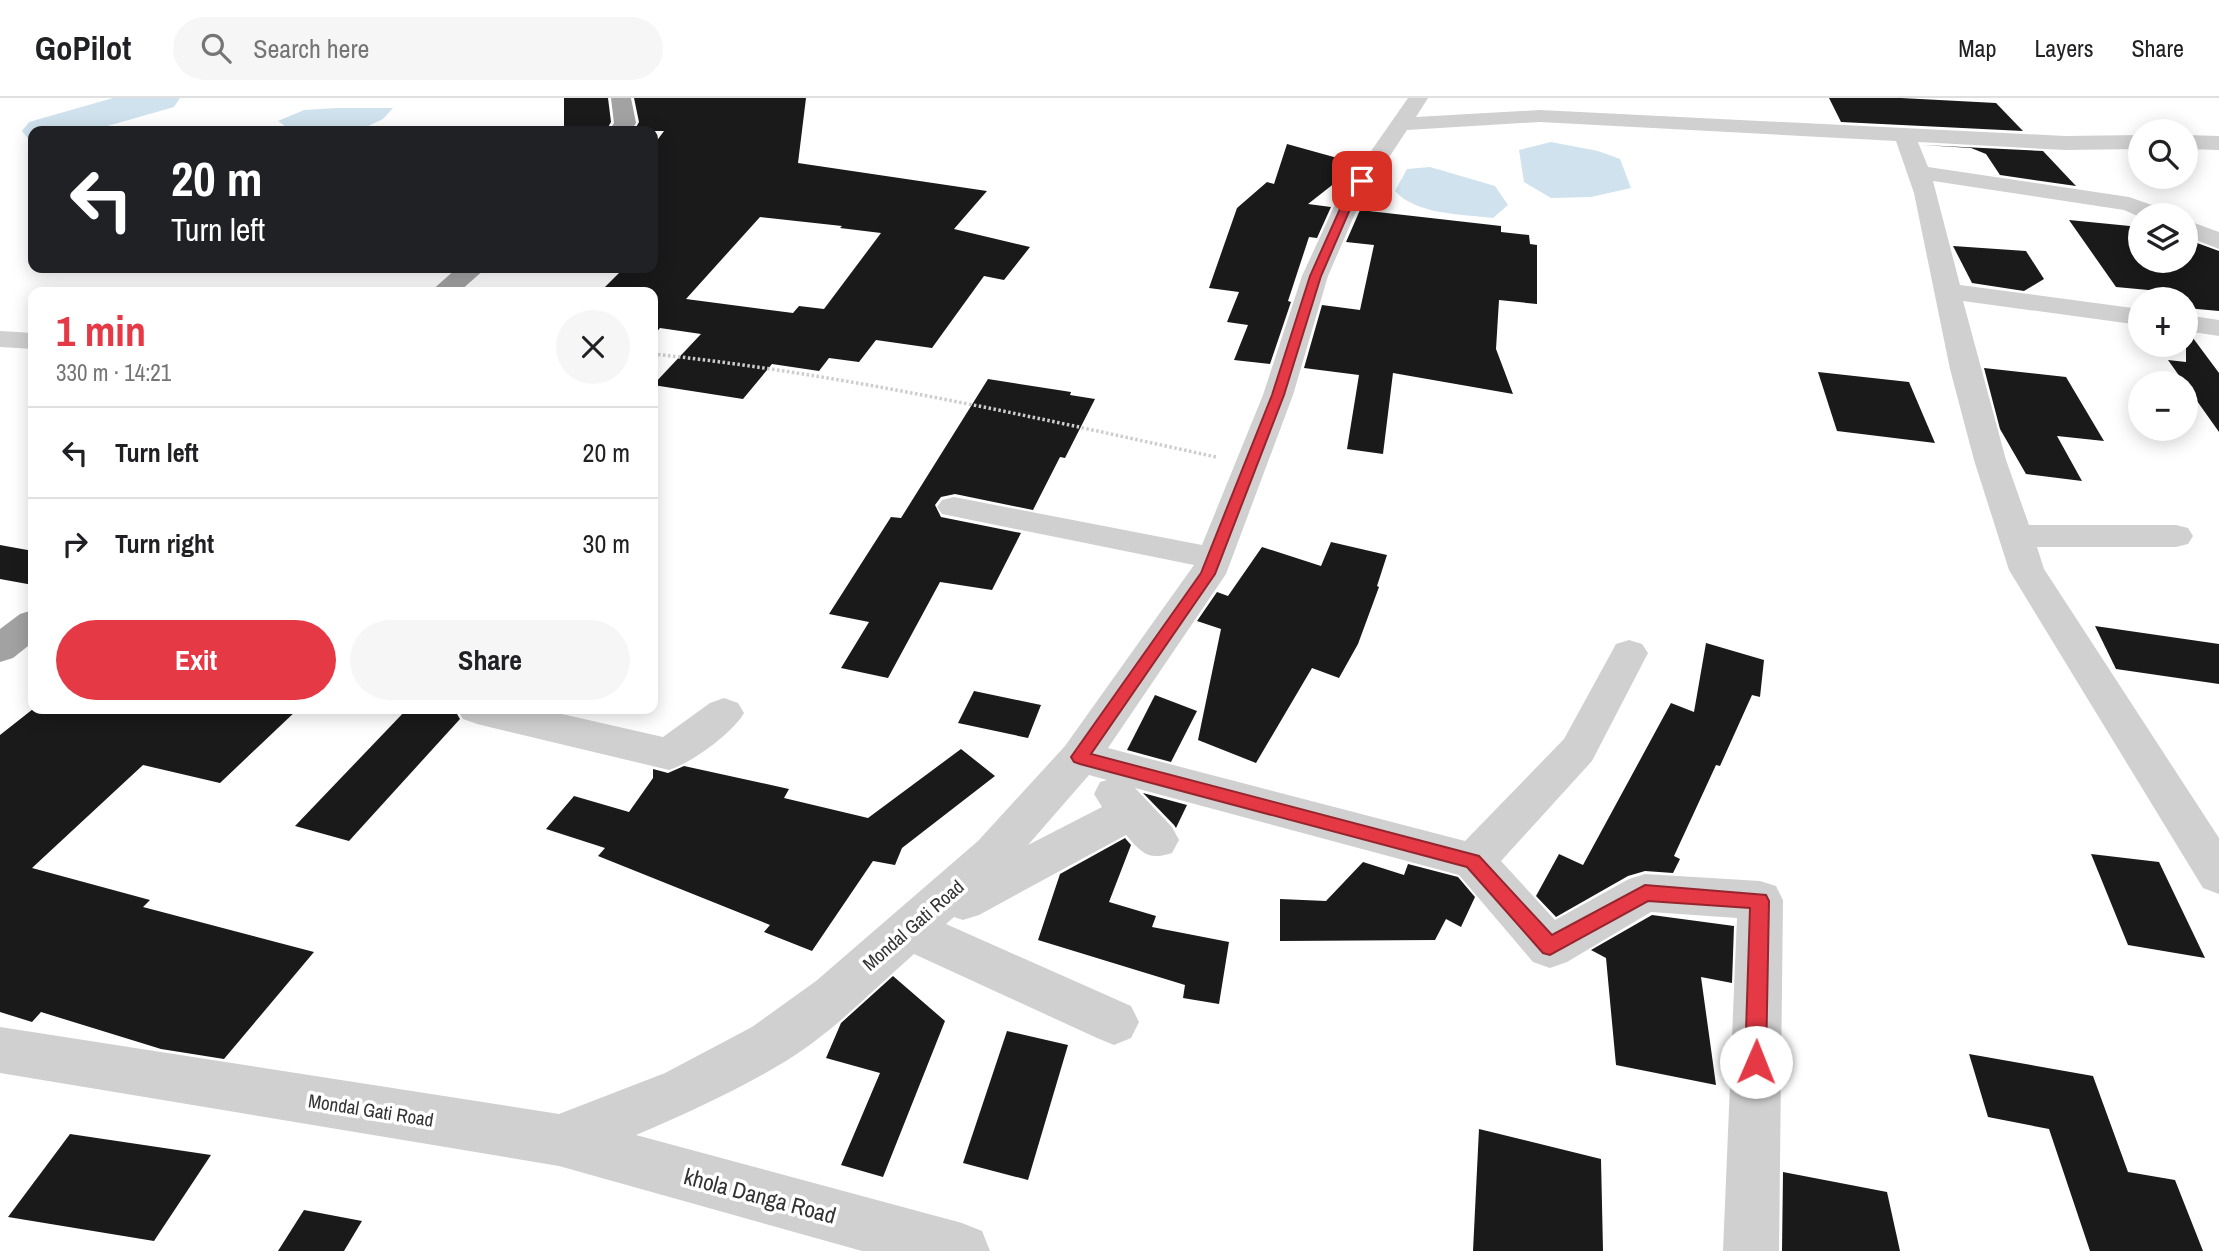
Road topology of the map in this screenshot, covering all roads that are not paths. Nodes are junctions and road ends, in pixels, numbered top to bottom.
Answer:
1 (621, 98) edge
2 (1755, 104) dead end
3 (1410, 111) edge
4 (623, 126) edge
5 (1824, 131) junction
6 (1905, 133) junction
7 (2128, 142) edge
8 (2198, 142) edge
9 (2219, 143) edge
10 (1918, 172) junction
11 (2128, 204) edge
12 (2198, 232) edge
13 (2219, 241) edge
14 (467, 273) edge
15 (449, 287) edge
16 (1948, 291) junction
17 (2128, 315) edge
18 (2198, 325) edge
19 (2219, 328) edge
20 (0, 339) edge
21 (28, 341) edge
22 (954, 507) dead end
23 (2016, 536) junction
24 (2176, 536) dead end
25 (1195, 554) dead end
26 (28, 627) edge
27 (0, 649) edge
28 (1629, 653) dead end
29 (724, 713) dead end
30 (498, 714) edge
31 (1080, 757) junction
32 (1473, 861) junction
33 (2219, 875) edge
34 (908, 929) junction
35 (1114, 1023) dead end
36 (0, 1050) edge
37 (559, 1140) junction
38 (962, 1251) edge
39 (1751, 1251) edge

1 - 4 highway
2 - 5 street
3 - 5 street
3 - 31 street, Mondal Gati Road
5 - 6 street
6 - 7 street
6 - 10 street
8 - 9 street
10 - 11 street
10 - 16 street
12 - 13 street
14 - 15 highway
16 - 17 street
16 - 23 street
18 - 19 street
20 - 21 street
22 - 25 street
23 - 24 street
23 - 33 street
26 - 27 highway
28 - 32 street
29 - 30 street
31 - 32 street
31 - 34 street, Mondal Gati Road
31 - 34 street
32 - 39 street
34 - 35 street
34 - 37 street, Mondal Gati Road
36 - 37 street, Mondal Gati Road
37 - 38 street, khola Danga Road

